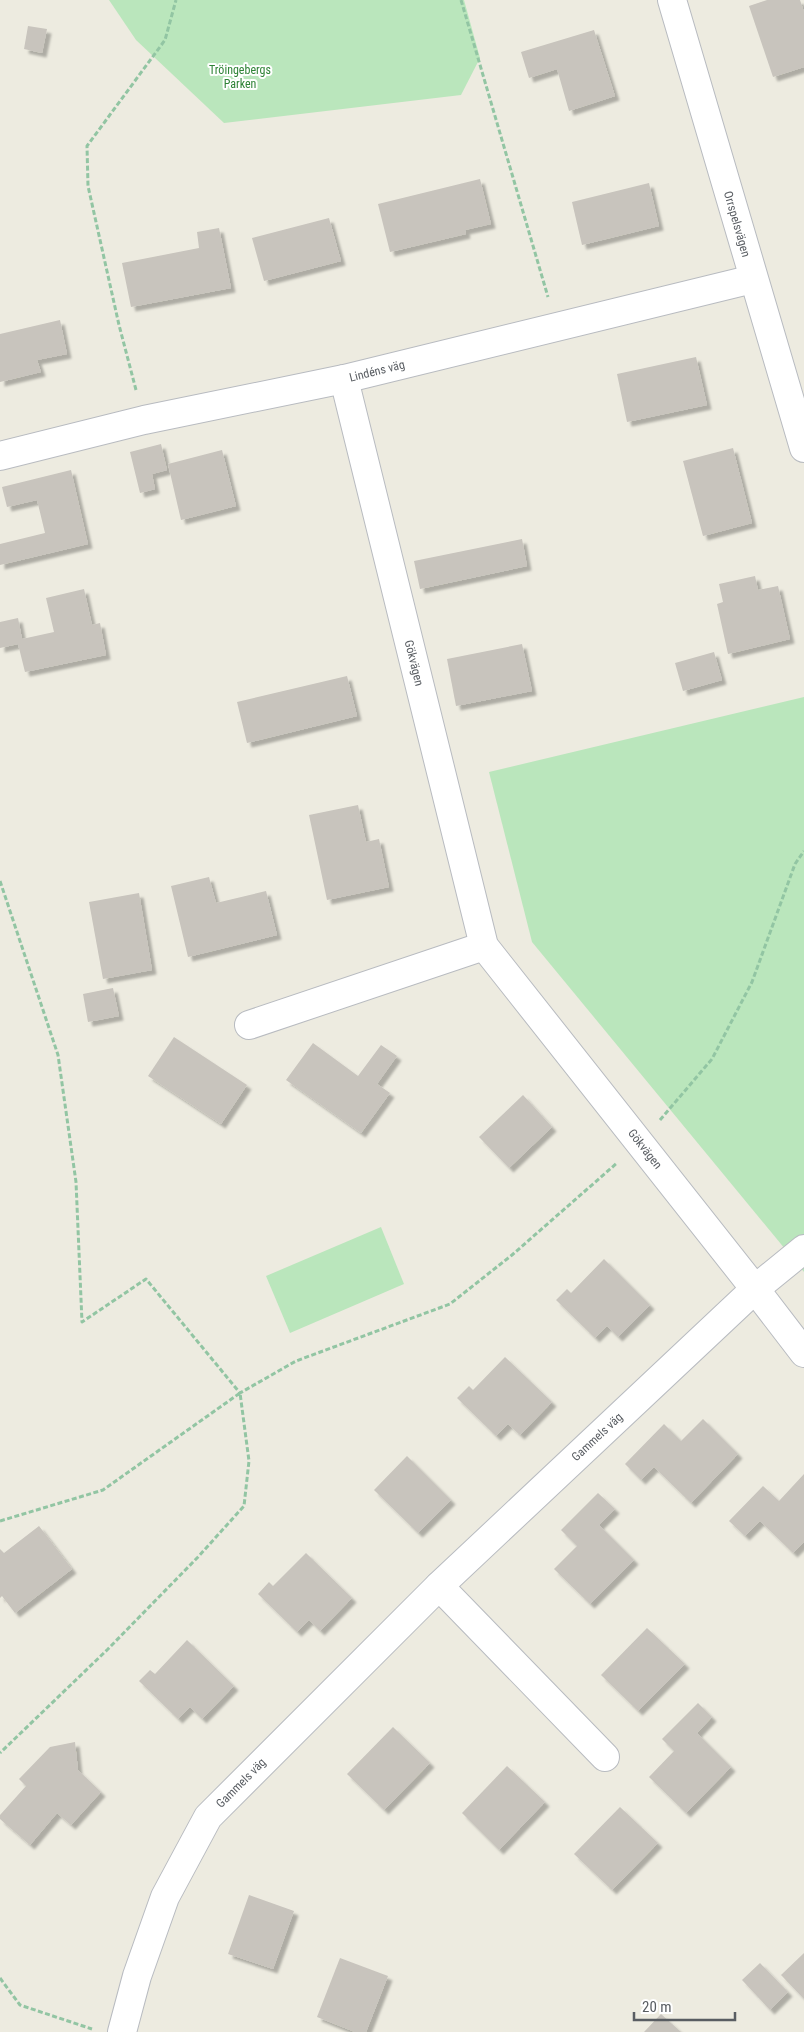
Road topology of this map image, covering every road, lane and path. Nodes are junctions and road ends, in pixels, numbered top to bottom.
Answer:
1 (176, 0) edge
2 (461, 0) edge
3 (672, 0) edge
4 (753, 279) junction
5 (557, 327) junction
6 (344, 379) junction
7 (144, 420) junction
8 (804, 448) edge
9 (0, 456) edge
10 (804, 852) edge
11 (0, 881) edge
12 (484, 946) junction
13 (249, 1025) dead end
14 (640, 1143) junction
15 (804, 1249) edge
16 (755, 1288) junction
17 (804, 1353) edge
18 (240, 1393) junction
19 (0, 1521) edge
20 (439, 1586) junction
21 (0, 1753) edge
22 (605, 1757) dead end
23 (0, 1978) edge
24 (99, 2032) edge
25 (122, 2032) edge

1 - 7 path
2 - 5 path
3 - 4 street, Orrspelsvägen
4 - 5 street, Lindéns väg
4 - 8 street, Orrspelsvägen
5 - 6 street, Lindéns väg
6 - 7 street, Lindéns väg
6 - 12 street, Gökvägen
7 - 9 street, Lindéns väg
10 - 14 path
11 - 18 path
12 - 13 street
12 - 14 street, Gökvägen
14 - 16 street, Gökvägen
14 - 18 path
15 - 16 street, Gammels väg
16 - 17 street, Gökvägen
16 - 20 street, Gammels väg
18 - 19 path
18 - 21 path
20 - 22 street
20 - 25 street, Gammels väg
23 - 24 path

